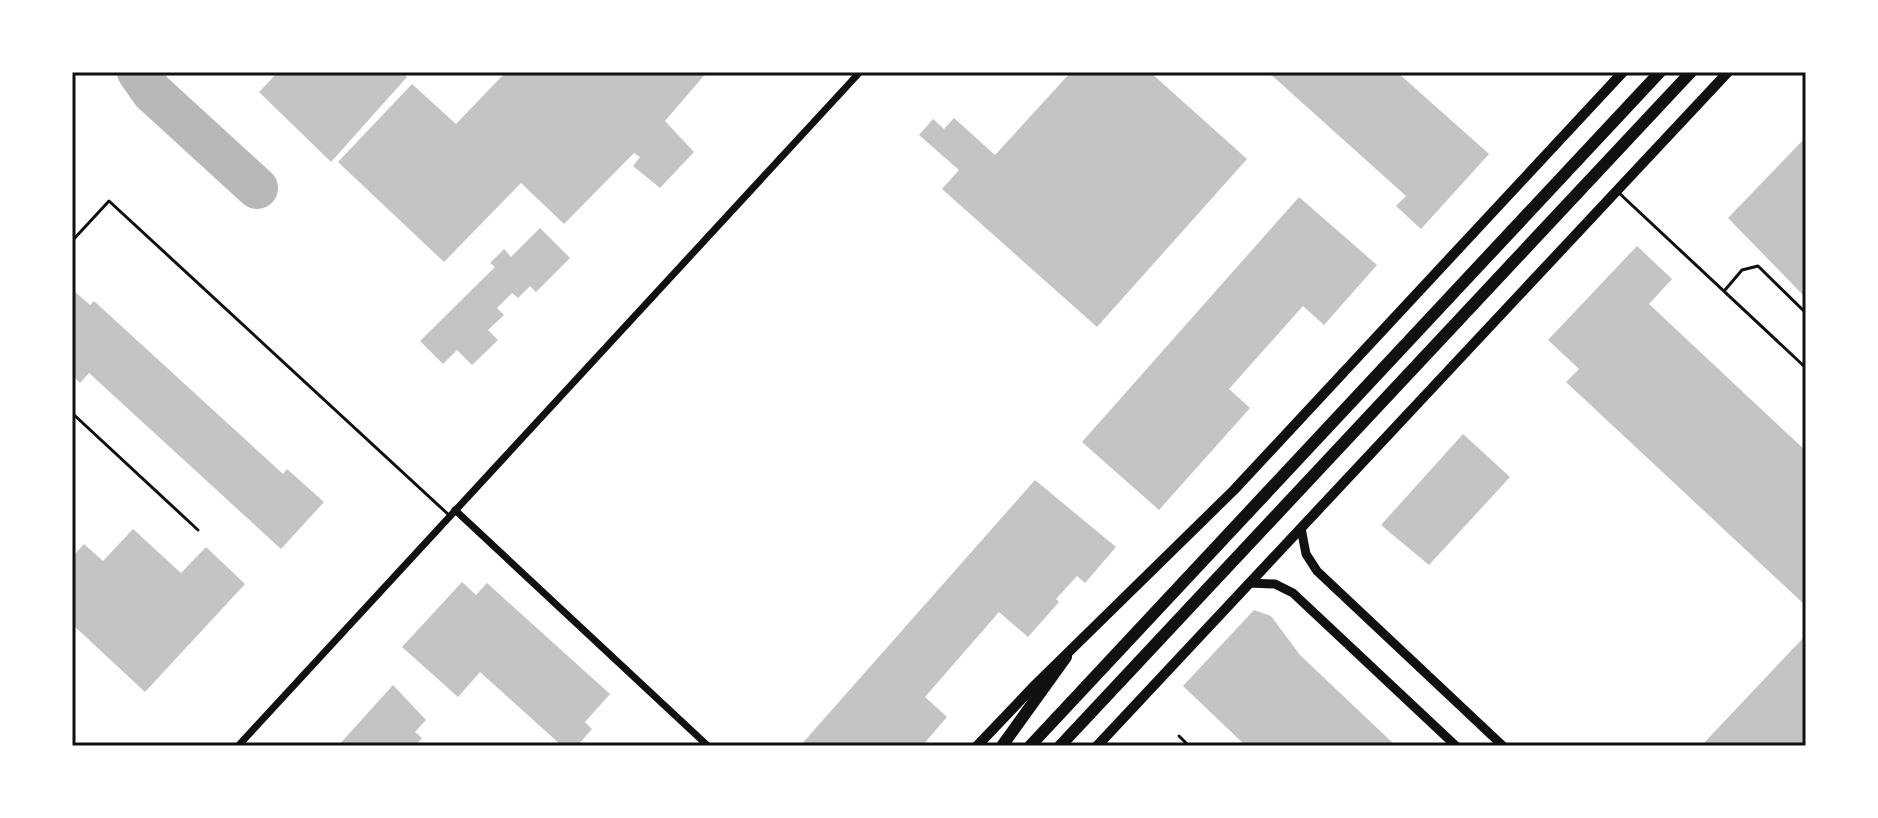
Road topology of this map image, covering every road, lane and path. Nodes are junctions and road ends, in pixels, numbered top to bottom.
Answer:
1 (860, 72) edge
2 (1623, 72) edge
3 (1660, 72) edge
4 (1691, 72) edge
5 (1728, 72) edge
6 (1616, 191) junction
7 (72, 241) edge
8 (1725, 290) junction
9 (1806, 313) edge
10 (1806, 368) edge
11 (72, 413) edge
12 (453, 513) junction
13 (1301, 528) junction
14 (198, 530) dead end
15 (1249, 583) junction
16 (1066, 657) junction
17 (1179, 736) dead end
18 (238, 746) edge
19 (708, 746) edge
20 (977, 746) edge
21 (1002, 746) edge
22 (1030, 746) edge
23 (1060, 746) edge
24 (1097, 746) edge
25 (1189, 746) edge
26 (1456, 746) edge
27 (1503, 746) edge

1 - 12 street
2 - 16 main road
3 - 22 highway
4 - 23 highway
5 - 6 main road
6 - 8 lane
6 - 13 main road
7 - 12 lane
8 - 9 lane
8 - 10 lane
11 - 14 lane
12 - 18 street
12 - 19 street
13 - 15 main road
13 - 27 street
15 - 24 main road
15 - 26 street
16 - 20 main road
16 - 21 highway
17 - 25 lane

